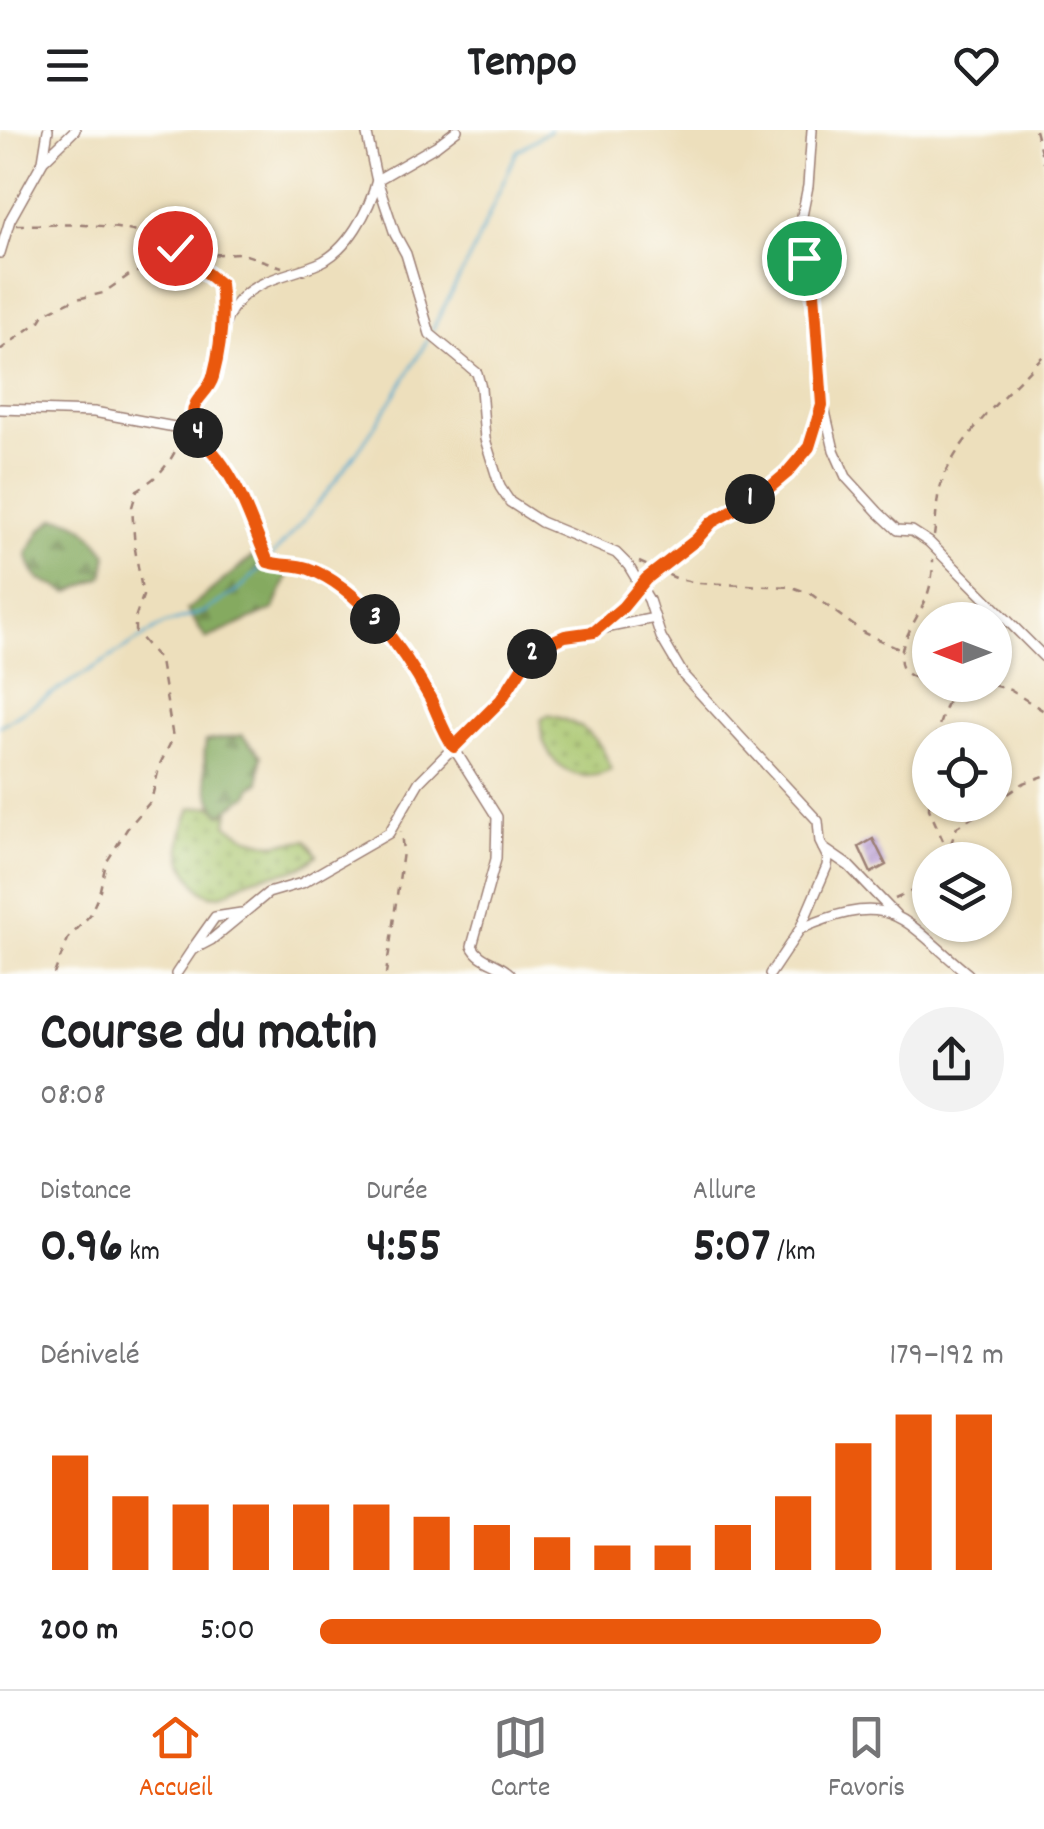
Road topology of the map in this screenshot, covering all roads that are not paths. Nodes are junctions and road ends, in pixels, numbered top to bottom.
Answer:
1 (48, 130) edge
2 (75, 130) edge
3 (366, 130) edge
4 (456, 130) edge
5 (812, 130) edge
6 (43, 161) junction
7 (378, 180) junction
8 (0, 253) edge
9 (0, 410) edge
10 (196, 431) junction
11 (655, 618) junction
12 (1044, 657) edge
13 (454, 747) junction
14 (821, 846) junction
15 (897, 915) junction
16 (800, 929) junction
17 (176, 974) edge
18 (510, 974) edge
19 (770, 974) edge
20 (968, 974) edge

1 - 6 street
2 - 6 street
3 - 7 street
4 - 7 street
5 - 12 street
6 - 8 street
7 - 10 street
7 - 11 street
9 - 10 street
10 - 13 street
11 - 13 street
11 - 14 street
13 - 17 street
13 - 18 street
14 - 15 street
14 - 16 street
15 - 16 street
15 - 20 street
16 - 19 street

